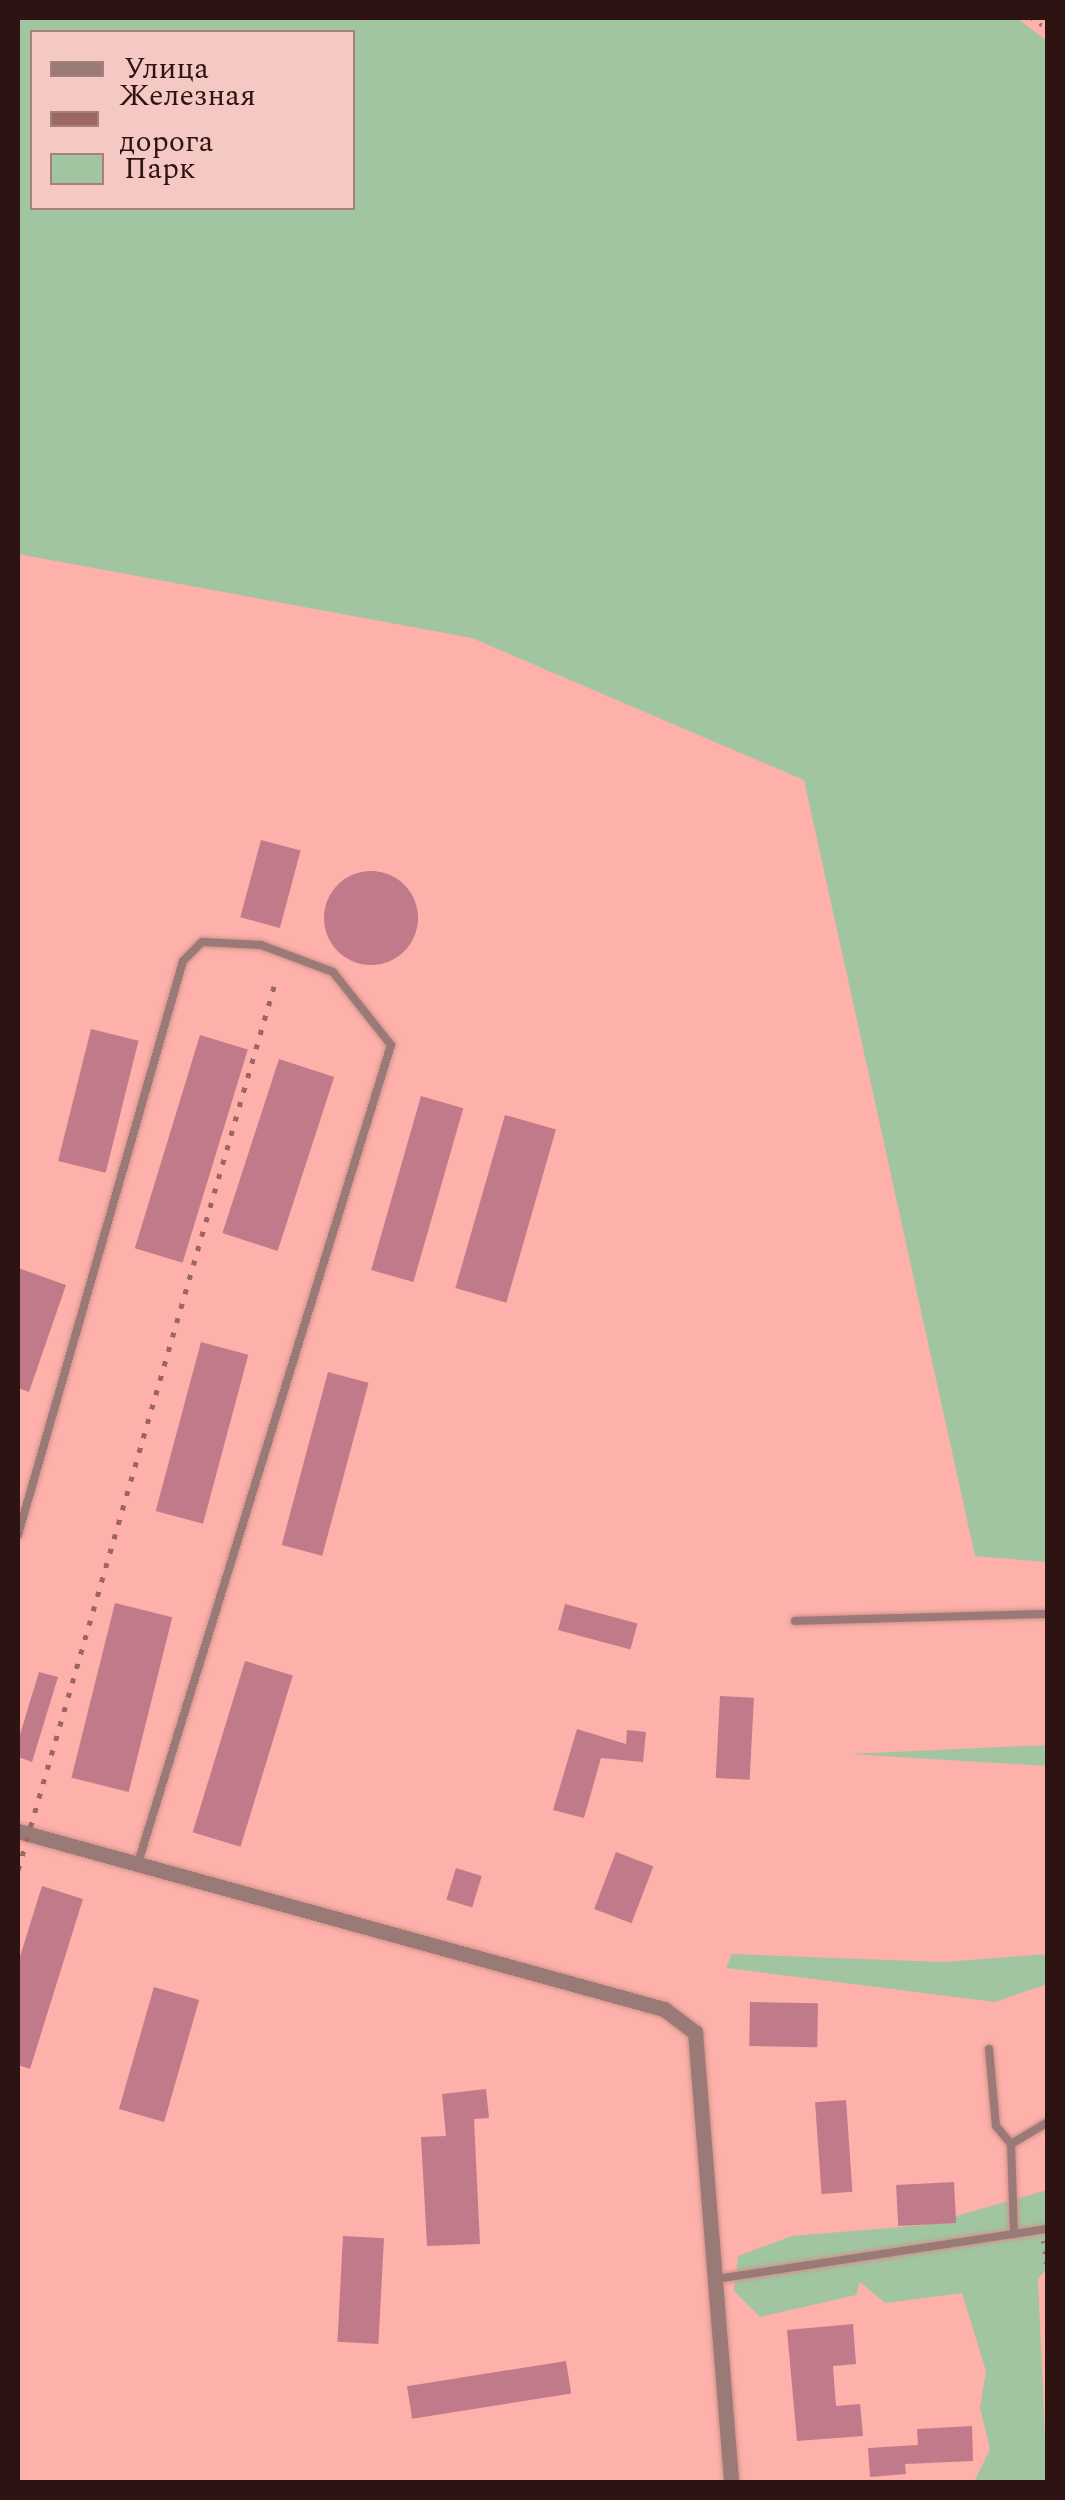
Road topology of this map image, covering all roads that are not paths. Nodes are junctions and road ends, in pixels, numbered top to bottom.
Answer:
1 (18, 1535) edge
2 (1048, 1614) edge
3 (795, 1622) dead end
4 (18, 1830) edge
5 (138, 1862) junction
6 (989, 2049) dead end
7 (1048, 2122) edge
8 (1011, 2144) junction
9 (1045, 2230) edge
10 (1014, 2234) junction
11 (715, 2279) junction
12 (731, 2482) edge

1 - 5 lane
2 - 3 lane
4 - 5 street
5 - 11 street
6 - 8 lane
7 - 8 lane
8 - 10 lane
9 - 10 lane
10 - 11 lane
11 - 12 street

